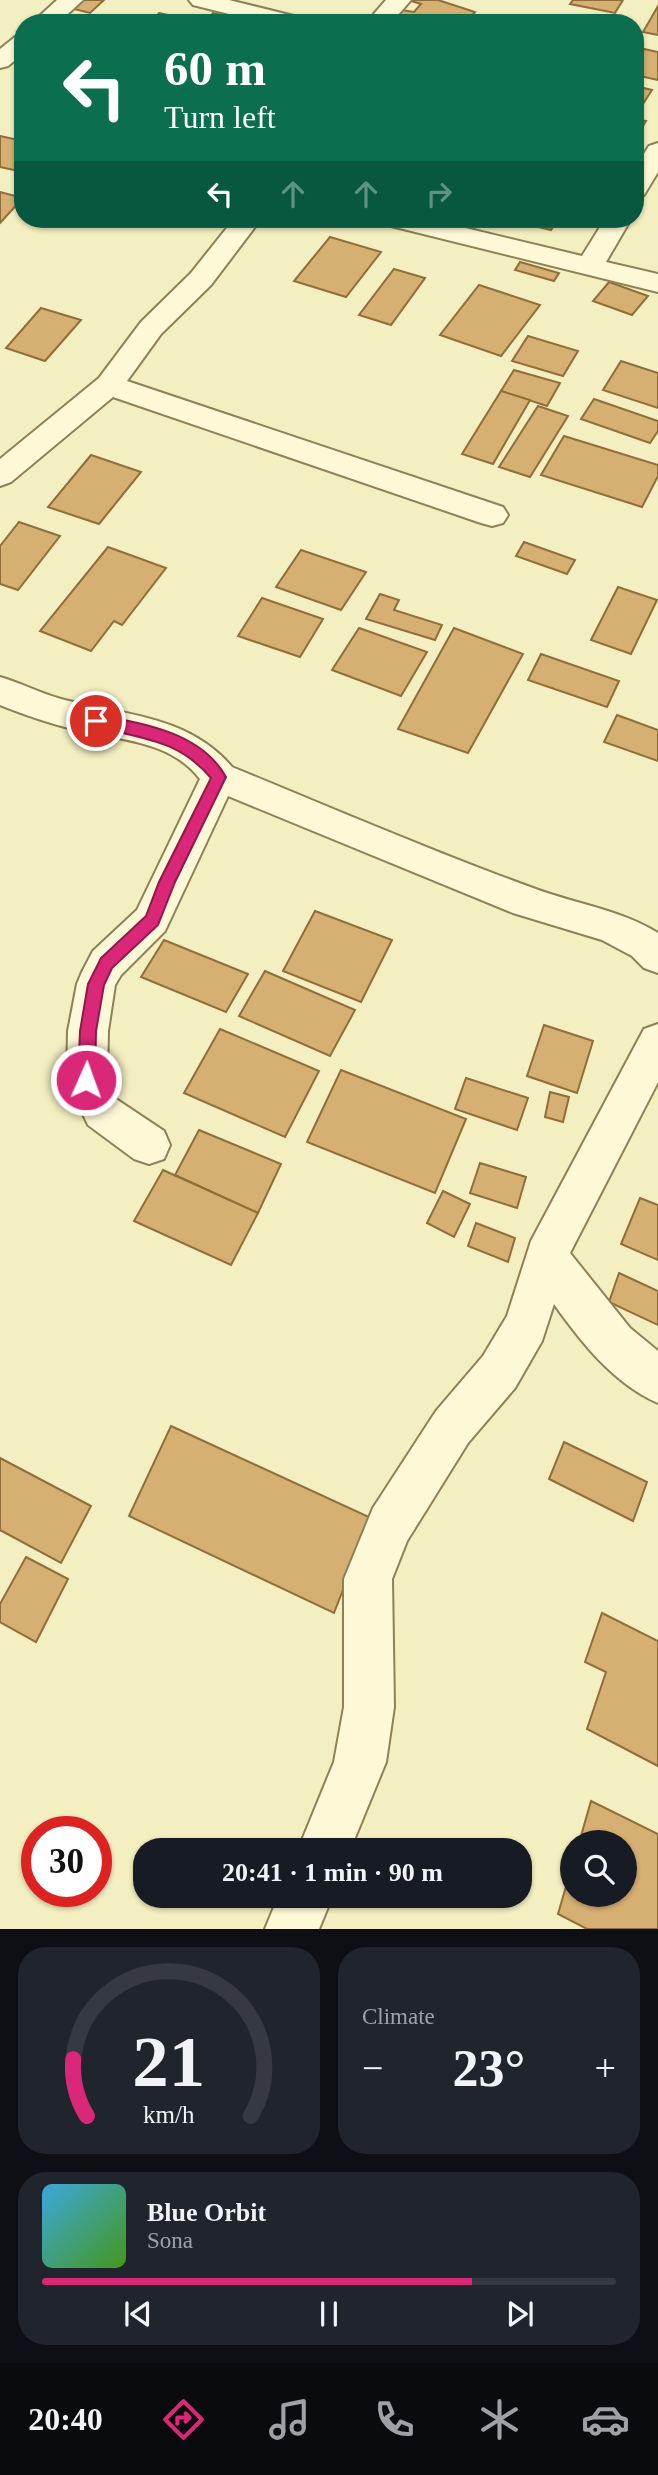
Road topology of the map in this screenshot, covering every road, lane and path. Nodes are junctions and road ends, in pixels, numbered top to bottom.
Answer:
1 (71, 0) edge
2 (201, 0) edge
3 (399, 0) edge
4 (55, 14) edge
5 (258, 14) edge
6 (387, 14) edge
7 (14, 49) edge
8 (0, 61) edge
9 (658, 151) edge
10 (644, 175) edge
11 (241, 228) edge
12 (432, 228) edge
13 (613, 228) edge
14 (590, 267) junction
15 (658, 283) edge
16 (109, 385) junction
17 (0, 475) edge
18 (492, 515) dead end
19 (0, 690) edge
20 (219, 777) junction
21 (658, 956) edge
22 (658, 1042) edge
23 (149, 1145) dead end
24 (546, 1256) junction
25 (658, 1380) edge
26 (329, 1838) edge
27 (301, 1908) edge
28 (292, 1929) edge

1 - 4 street
2 - 5 street
3 - 6 street
7 - 8 street
9 - 10 street
11 - 16 street
12 - 14 street
13 - 14 street
14 - 15 street
16 - 17 street
16 - 18 street
19 - 20 street
20 - 21 street
20 - 23 street
22 - 24 street
24 - 25 street
24 - 26 street
27 - 28 street

